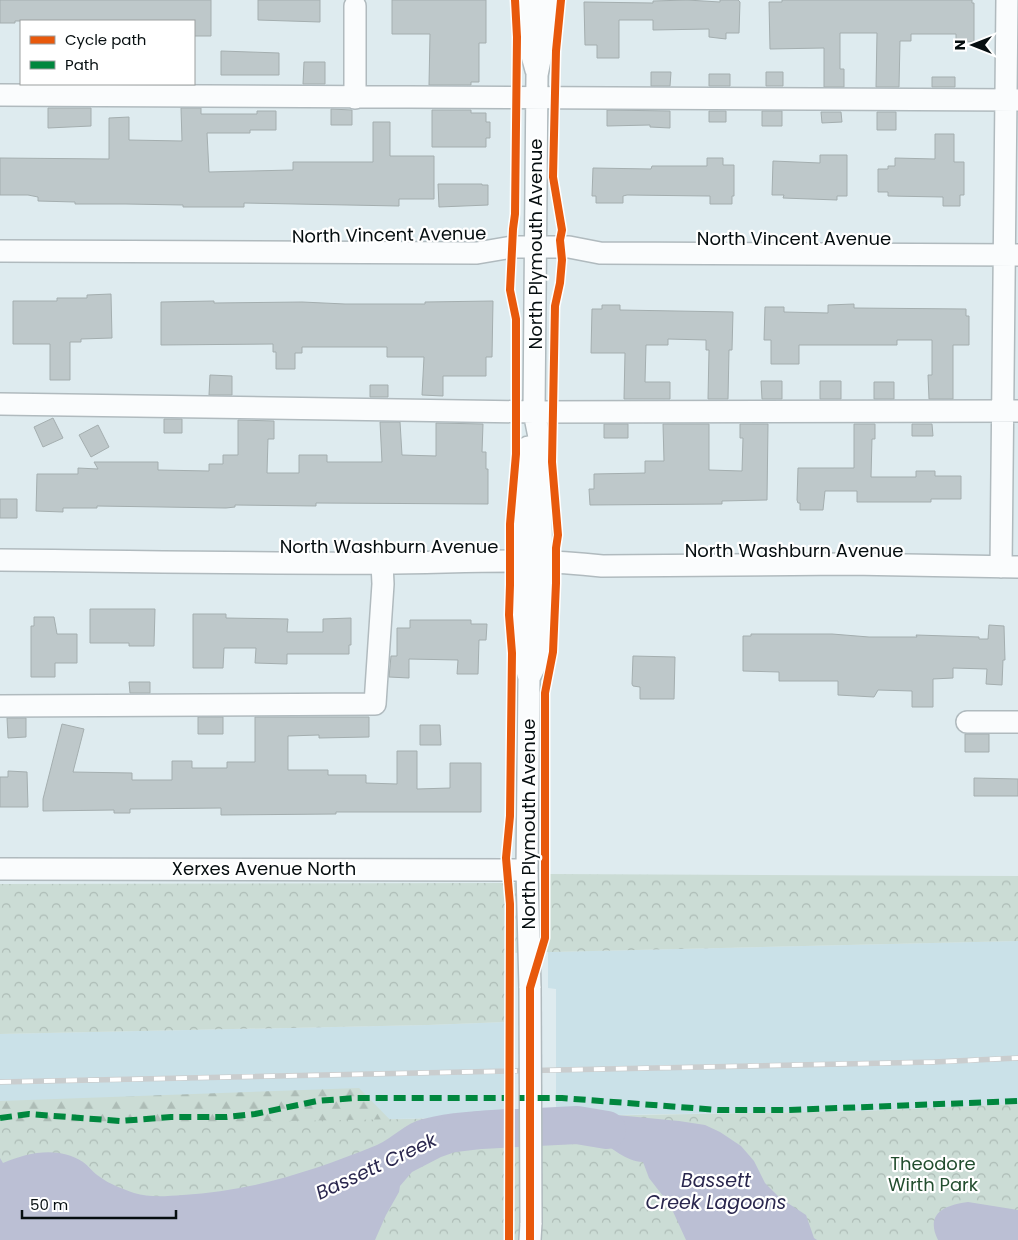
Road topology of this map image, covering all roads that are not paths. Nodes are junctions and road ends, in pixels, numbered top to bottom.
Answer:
1 (527, 0) edge
2 (546, 0) edge
3 (1007, 0) edge
4 (355, 6) dead end
5 (537, 76) junction
6 (0, 95) edge
7 (355, 98) junction
8 (537, 98) junction
9 (1012, 100) edge
10 (536, 247) junction
11 (0, 251) edge
12 (1011, 255) edge
13 (0, 404) edge
14 (1011, 411) edge
15 (534, 412) junction
16 (0, 560) edge
17 (532, 561) junction
18 (382, 563) junction
19 (1009, 567) edge
20 (0, 706) edge
21 (967, 722) dead end
22 (1018, 722) edge
23 (0, 869) edge
24 (527, 870) junction
25 (530, 1232) edge

1 - 5 street, North Plymouth Avenue
2 - 5 street, North Plymouth Avenue
3 - 9 street
4 - 7 street
5 - 8 street, North Plymouth Avenue
6 - 7 street
7 - 8 street
8 - 9 street
8 - 10 street, North Plymouth Avenue
9 - 12 street
10 - 11 street, North Vincent Avenue
10 - 12 street, North Vincent Avenue
10 - 15 street, North Plymouth Avenue
12 - 14 street
13 - 15 street
14 - 15 street
14 - 19 street
15 - 17 street, North Plymouth Avenue
16 - 18 street, North Washburn Avenue
17 - 18 street, North Washburn Avenue
17 - 19 street, North Washburn Avenue
17 - 24 street, North Plymouth Avenue
18 - 20 street
21 - 22 street
23 - 24 street, Xerxes Avenue North
24 - 25 street, North Plymouth Avenue, bridge

